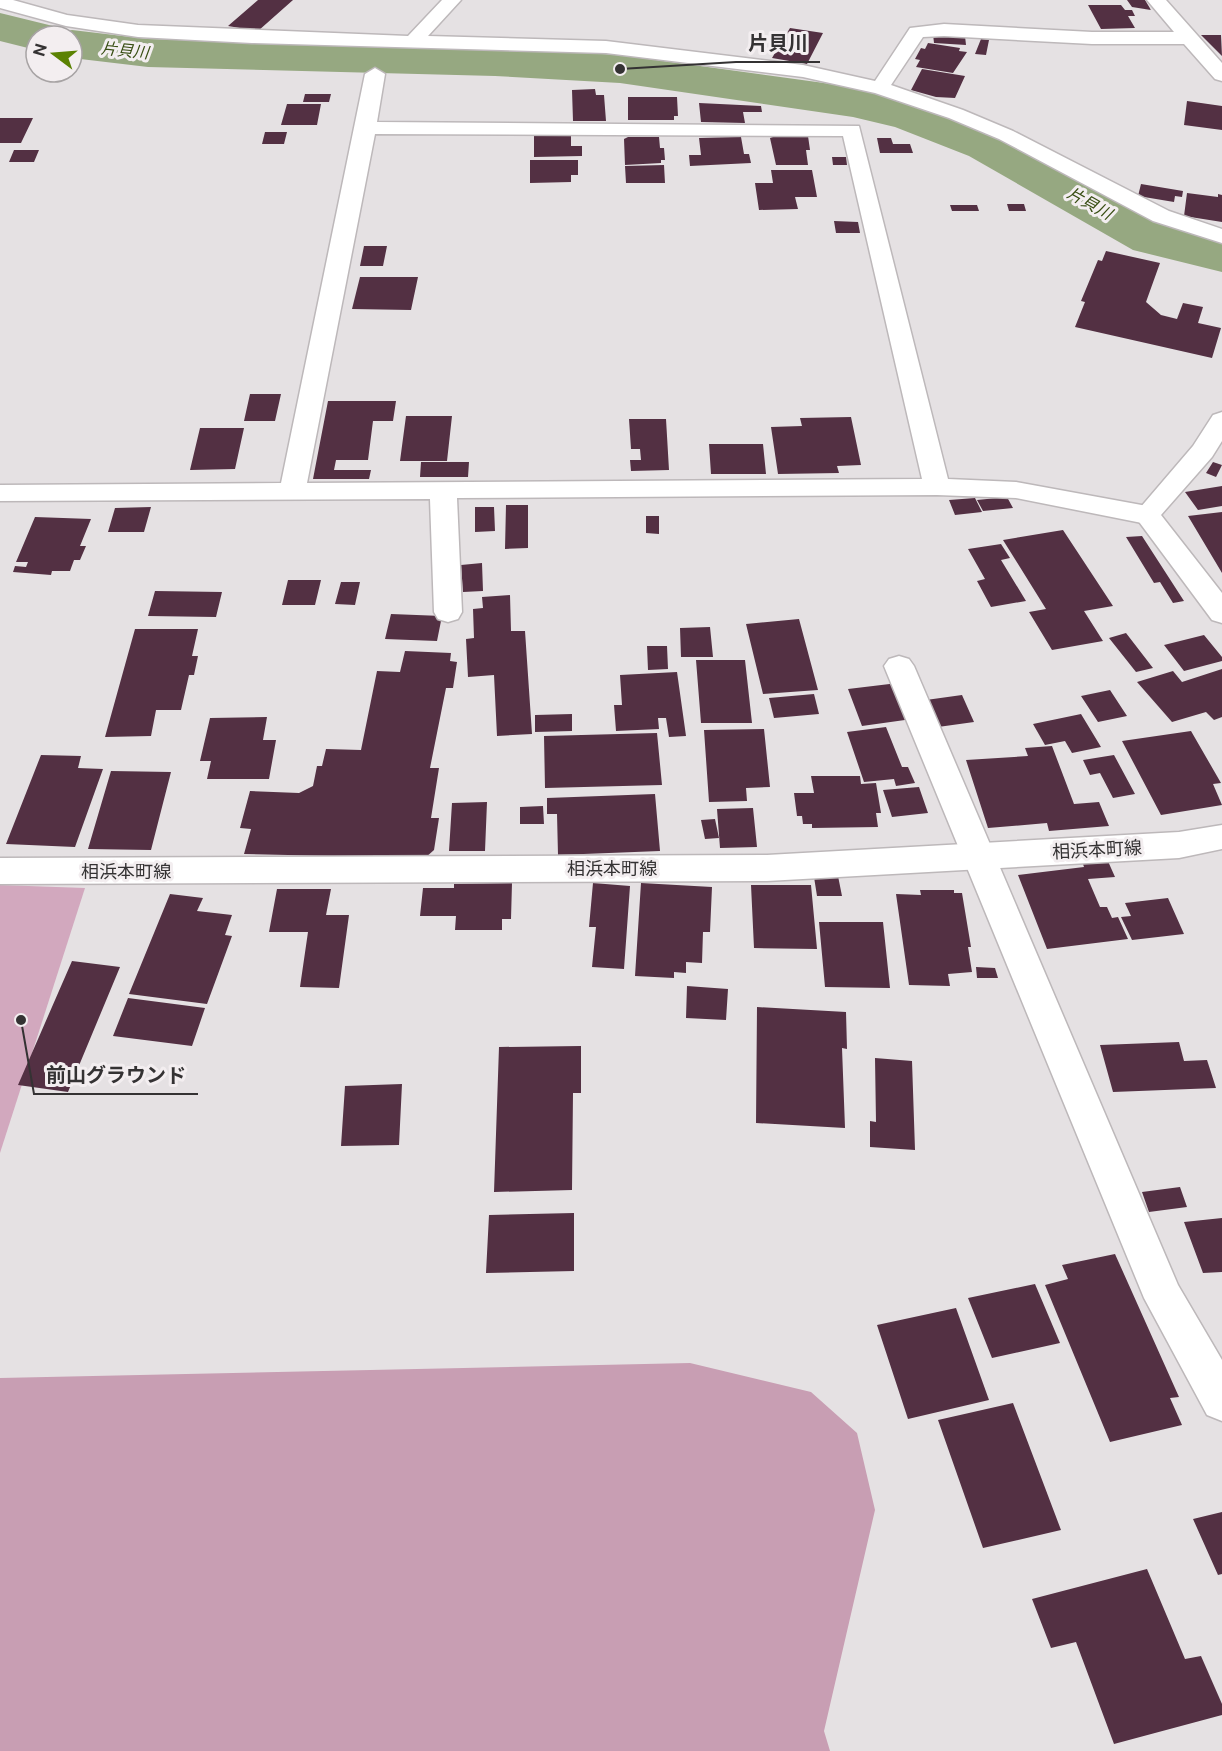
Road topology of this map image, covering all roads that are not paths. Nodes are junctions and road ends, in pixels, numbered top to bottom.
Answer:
1 (452, 0) edge
2 (1156, 0) edge
3 (0, 2) edge
4 (1190, 38) junction
5 (412, 42) junction
6 (375, 74) dead end
7 (1222, 75) edge
8 (880, 88) junction
9 (366, 128) junction
10 (1222, 236) edge
11 (1222, 420) edge
12 (937, 487) junction
13 (443, 490) junction
14 (292, 491) junction
15 (0, 493) edge
16 (1147, 515) junction
17 (448, 612) dead end
18 (1222, 613) edge
19 (898, 666) dead end
20 (1222, 837) edge
21 (980, 856) junction
22 (0, 871) edge
23 (1222, 1401) edge

1 - 5 street
2 - 4 street
3 - 5 street
4 - 7 street
4 - 8 street
5 - 8 street
6 - 9 street
8 - 10 street
9 - 12 street
9 - 14 street
11 - 16 street
12 - 13 street
12 - 16 street
13 - 14 street
13 - 17 street
14 - 15 street
16 - 18 street
19 - 21 street
20 - 21 street, 相浜本町線
21 - 22 street, 相浜本町線
21 - 23 street

